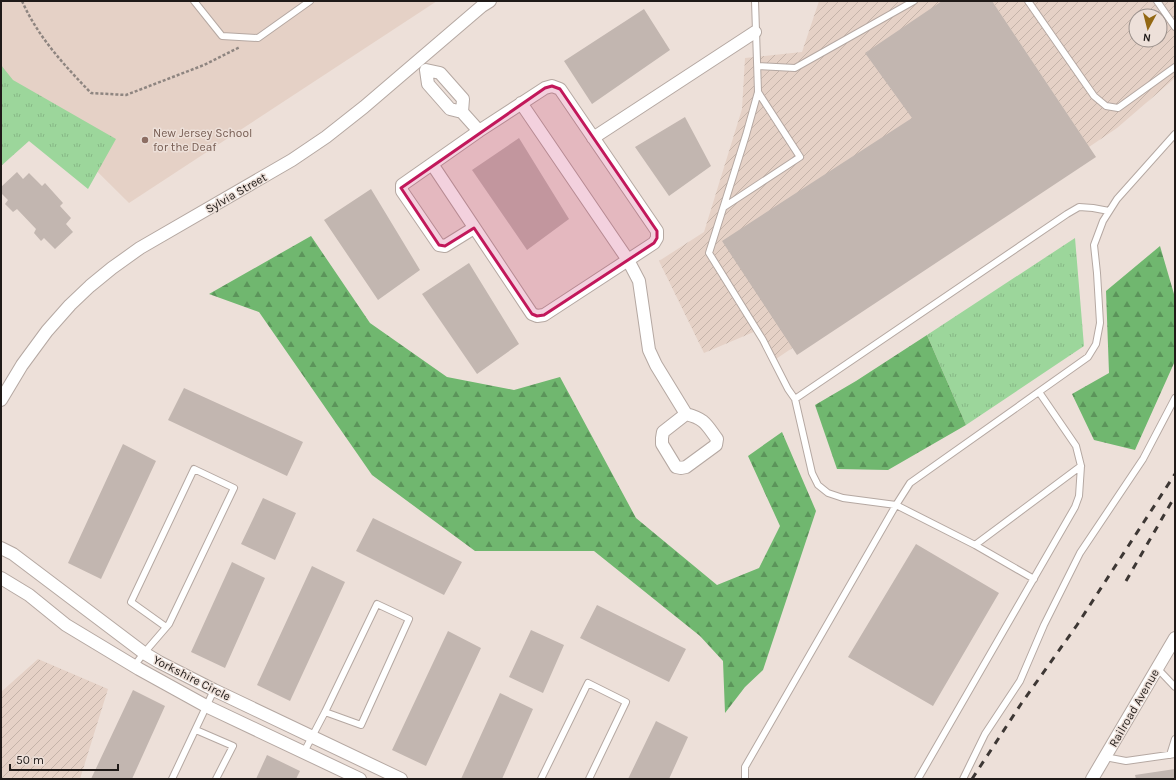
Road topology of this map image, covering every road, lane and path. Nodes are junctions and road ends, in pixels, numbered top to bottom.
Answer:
1 (22, 1) edge
2 (194, 1) edge
3 (310, 1) edge
4 (490, 1) edge
5 (755, 1) edge
6 (914, 1) edge
7 (1028, 1) edge
8 (1157, 1) edge
9 (1175, 27) edge
10 (755, 32) junction
11 (258, 38) junction
12 (422, 66) junction
13 (758, 66) junction
14 (1175, 67) edge
15 (758, 92) junction
16 (521, 103) junction
17 (479, 131) junction
18 (1175, 134) edge
19 (593, 138) junction
20 (432, 164) junction
21 (724, 207) junction
22 (1109, 211) junction
23 (474, 228) junction
24 (628, 260) junction
25 (1039, 392) junction
26 (1175, 398) edge
27 (794, 399) junction
28 (1, 400) edge
29 (686, 414) junction
30 (1081, 466) junction
31 (896, 505) junction
32 (975, 545) junction
33 (1, 548) edge
34 (1, 578) edge
35 (1034, 579) junction
36 (166, 627) junction
37 (1175, 638) edge
38 (144, 653) junction
39 (134, 666) junction
40 (1158, 668) junction
41 (1175, 687) edge
42 (214, 690) junction
43 (206, 706) junction
44 (325, 712) junction
45 (196, 730) junction
46 (312, 736) junction
47 (1175, 739) edge
48 (304, 752) junction
49 (1173, 754) edge
50 (1105, 757) junction
51 (172, 779) edge
52 (216, 779) edge
53 (360, 779) edge
54 (401, 779) edge
55 (541, 779) edge
56 (589, 779) edge
57 (745, 779) edge
58 (918, 779) edge
59 (963, 779) edge
60 (1092, 779) edge

1 - 11 path
2 - 11 lane
3 - 11 lane
4 - 12 street, Sylvia Street
5 - 10 lane
6 - 13 lane
7 - 14 lane
8 - 9 lane
10 - 13 lane
10 - 19 street
12 - 17 street
12 - 28 street, Sylvia Street
13 - 15 lane
15 - 21 lane
15 - 21 lane
16 - 17 street
16 - 19 street
16 - 24 street
17 - 20 street
18 - 22 lane
19 - 24 street
20 - 23 street
20 - 23 street
21 - 27 lane
22 - 25 lane
22 - 27 lane
23 - 24 street
24 - 29 street
25 - 30 lane
25 - 31 lane
26 - 59 lane
27 - 31 lane
29 - 29 street
30 - 32 lane
30 - 35 lane
31 - 32 lane
31 - 57 lane
32 - 35 lane
33 - 38 street, Yorkshire Circle
34 - 39 street, Yorkshire Circle
35 - 58 lane
36 - 36 lane
36 - 38 lane
37 - 40 street, Railroad Avenue
38 - 39 lane
38 - 42 street, Yorkshire Circle
39 - 43 street, Yorkshire Circle
40 - 41 lane
40 - 50 street, Railroad Avenue
42 - 43 lane
42 - 46 street, Yorkshire Circle
43 - 45 lane
43 - 48 street, Yorkshire Circle
44 - 44 lane
44 - 46 lane
45 - 51 lane
45 - 52 lane
46 - 48 lane
46 - 54 street, Yorkshire Circle
47 - 49 lane
48 - 53 street, Yorkshire Circle
49 - 50 lane
50 - 60 street, Railroad Avenue
55 - 56 lane

